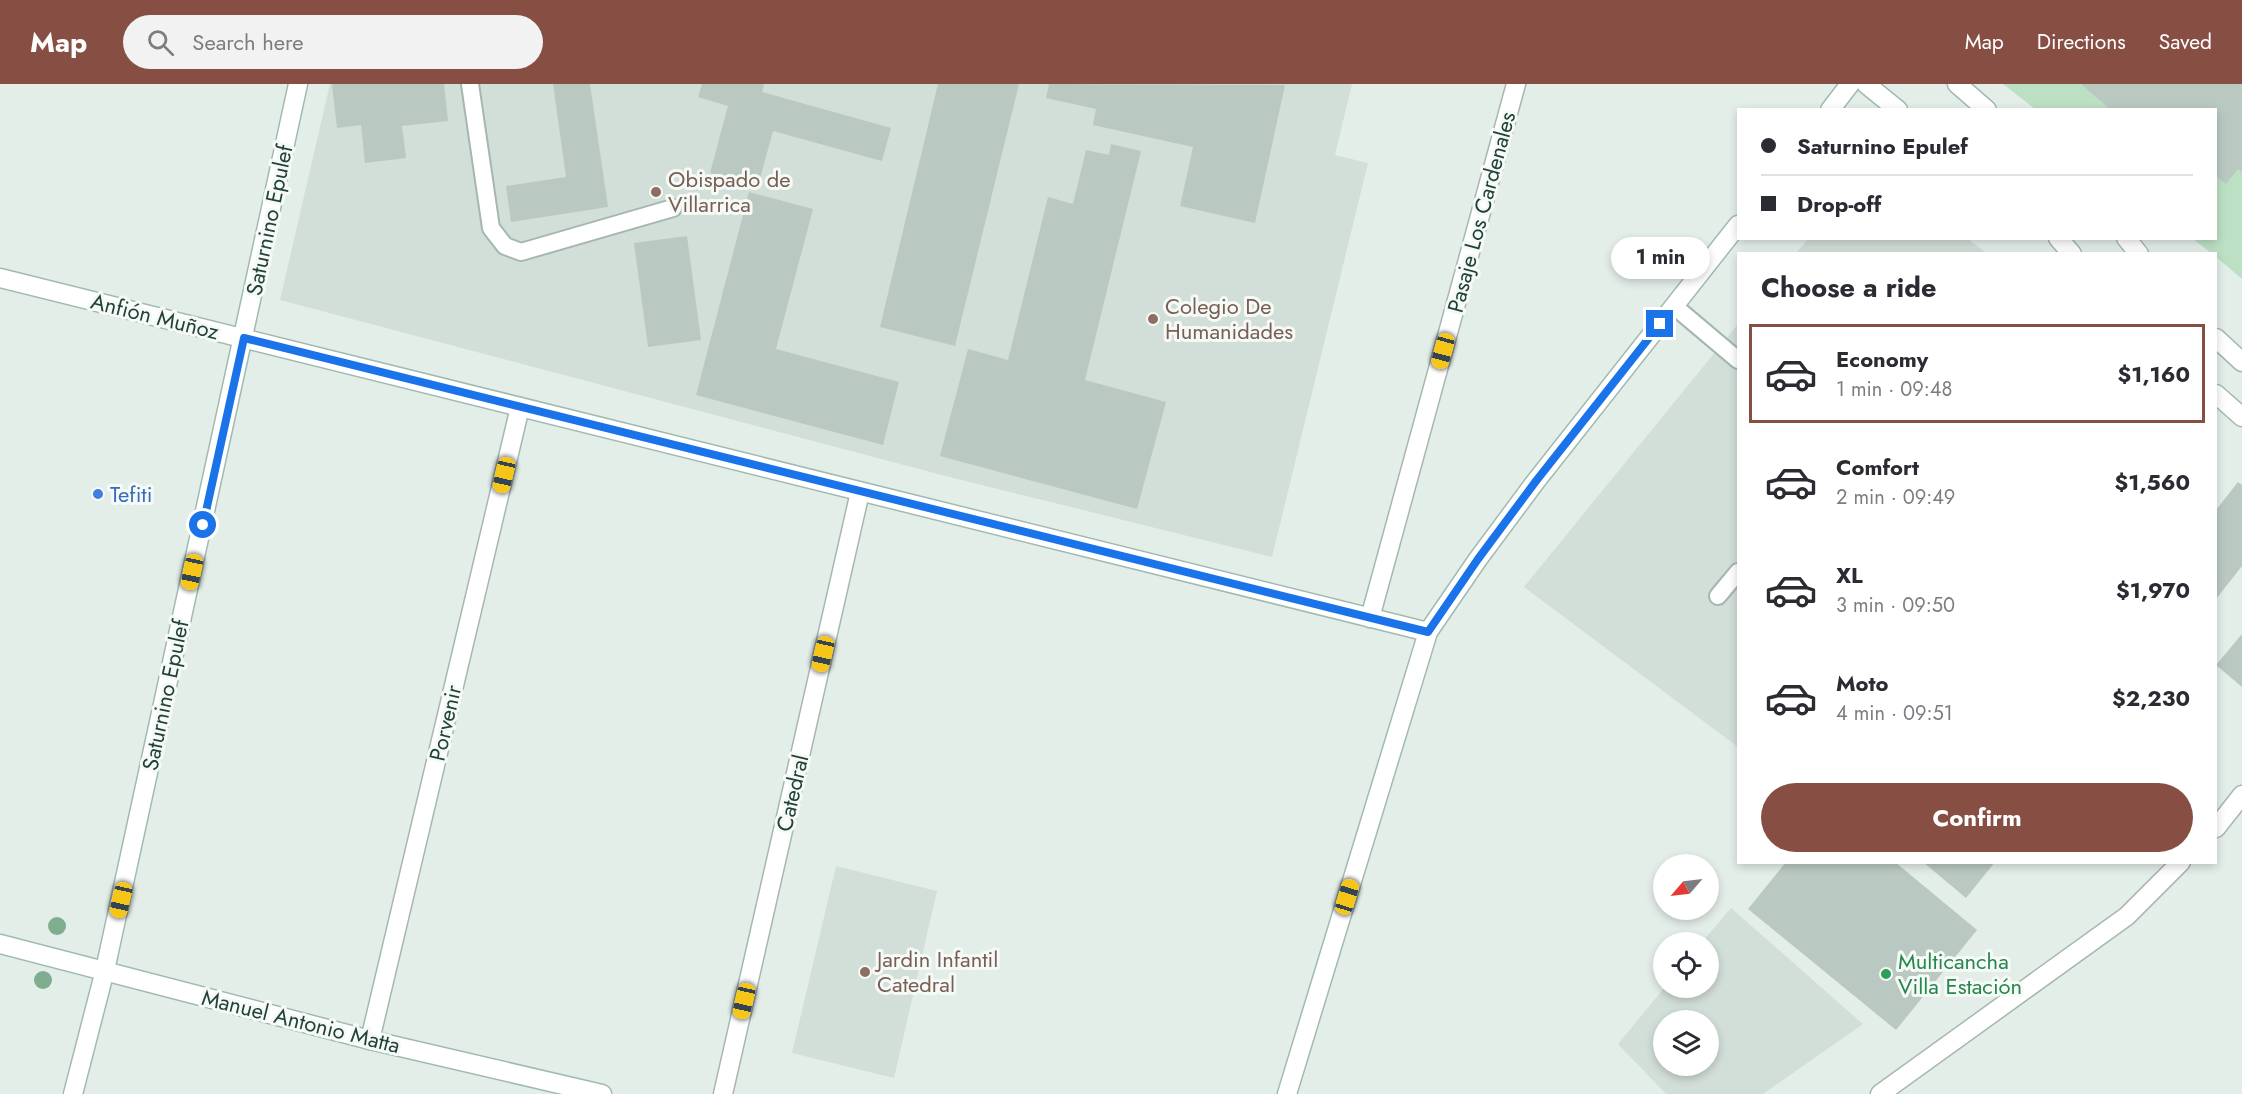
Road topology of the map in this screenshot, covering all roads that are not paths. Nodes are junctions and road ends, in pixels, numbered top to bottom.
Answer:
1 (297, 84) edge
2 (470, 84) edge
3 (1516, 84) edge
4 (1850, 84) edge
5 (1866, 84) edge
6 (1956, 84) edge
7 (1832, 108) edge
8 (1896, 108) edge
9 (1986, 108) edge
10 (673, 208) dead end
11 (1737, 226) edge
12 (2060, 240) edge
13 (2128, 240) edge
14 (2070, 252) edge
15 (2137, 252) edge
16 (0, 278) edge
17 (1674, 306) junction
18 (244, 338) junction
19 (2217, 339) edge
20 (1737, 359) edge
21 (2242, 362) edge
22 (2217, 395) edge
23 (520, 407) junction
24 (2242, 417) edge
25 (860, 492) junction
26 (1737, 573) edge
27 (1718, 596) dead end
28 (1370, 618) junction
29 (1428, 632) junction
30 (2242, 795) edge
31 (2217, 827) edge
32 (2179, 864) edge
33 (0, 944) edge
34 (105, 970) junction
35 (370, 1040) junction
36 (73, 1094) edge
37 (602, 1094) edge
38 (723, 1094) edge
39 (1287, 1094) edge
40 (1880, 1094) edge

1 - 18 street, Saturnino Epulef
2 - 10 lane
3 - 28 street, Pasaje Los Cardenales
4 - 7 street
5 - 8 street
6 - 9 street
11 - 17 street
12 - 14 street
13 - 15 street
16 - 18 street, Anfión Muñoz
17 - 20 lane
17 - 29 street
18 - 23 street, Anfión Muñoz
18 - 34 street, Saturnino Epulef
19 - 21 street
22 - 24 street
23 - 25 street, Anfión Muñoz
23 - 35 street, Porvenir
25 - 28 street, Anfión Muñoz
25 - 38 street, Catedral
26 - 27 lane
28 - 29 street, Anfión Muñoz
29 - 39 street
30 - 31 street
32 - 40 street
33 - 34 street, Manuel Antonio Matta
34 - 35 street, Manuel Antonio Matta
34 - 36 street, Saturnino Epulef
35 - 37 street, Manuel Antonio Matta

